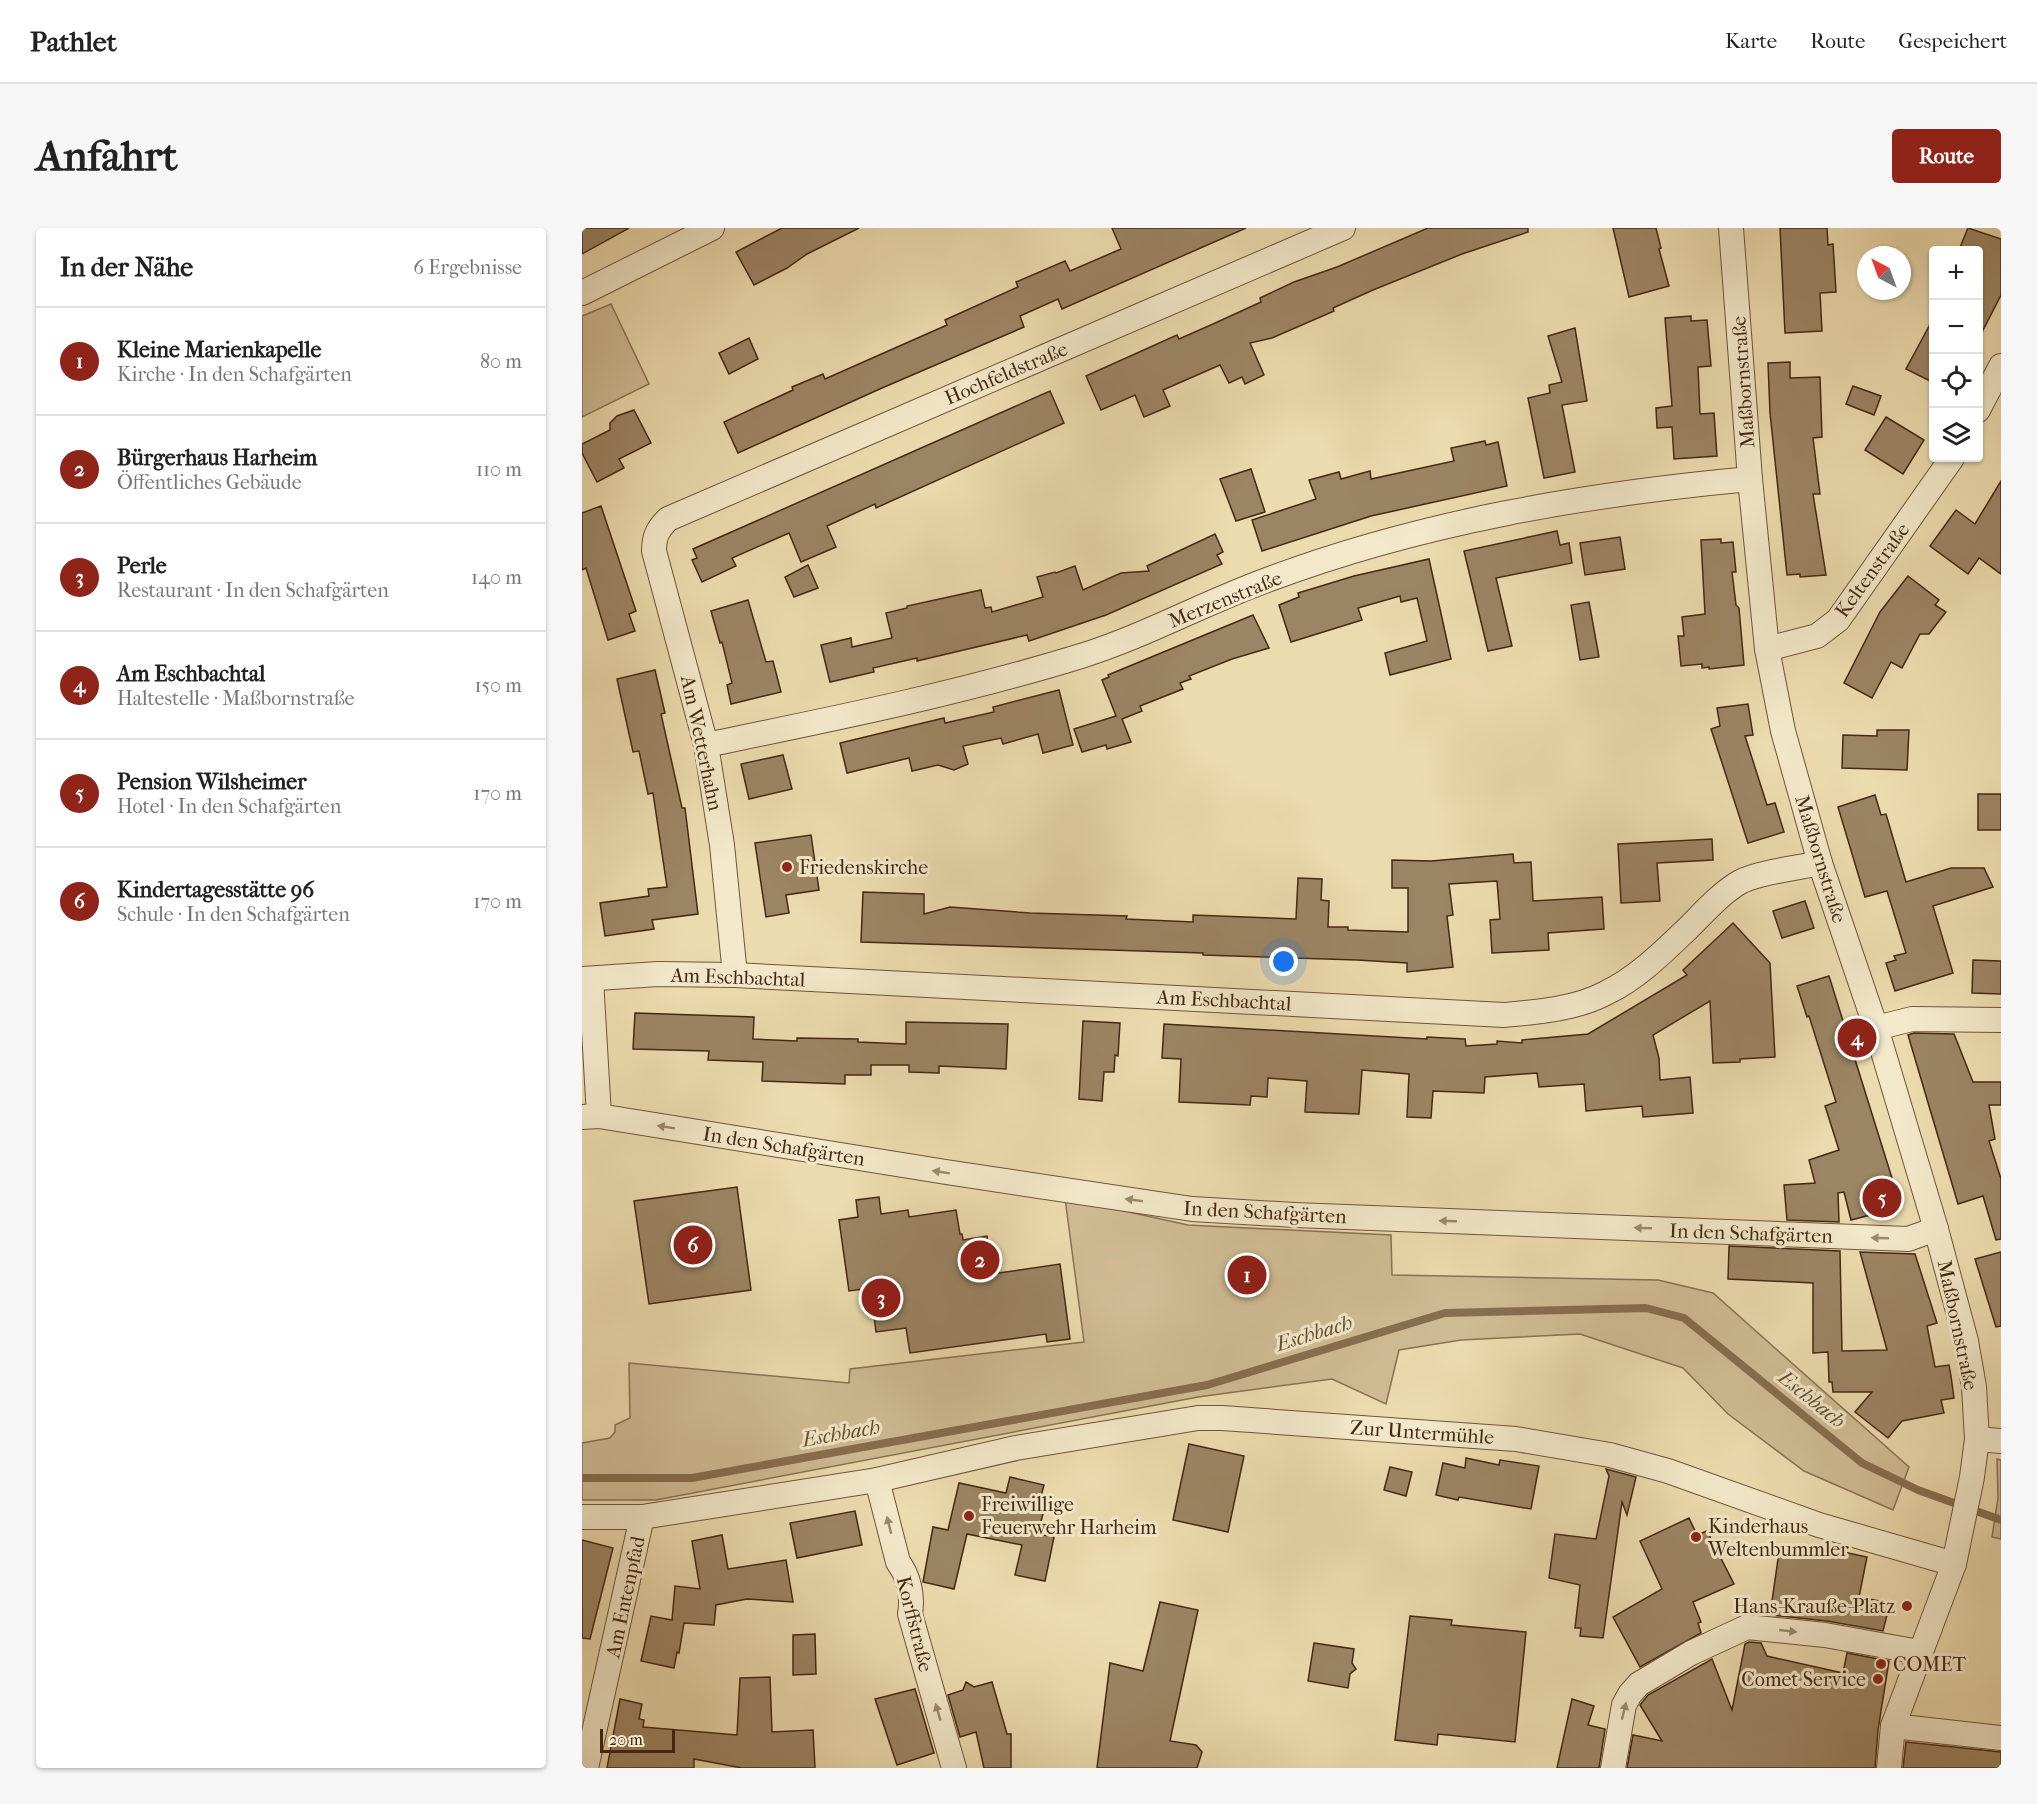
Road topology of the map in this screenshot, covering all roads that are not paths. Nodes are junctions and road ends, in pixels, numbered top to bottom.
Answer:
1 (712, 228) edge
2 (1343, 228) edge
3 (1731, 228) edge
4 (582, 293) edge
5 (2001, 366) edge
6 (1979, 408) edge
7 (1949, 462) edge
8 (1750, 479) junction
9 (668, 519) joint
10 (1767, 649) junction
11 (706, 745) junction
12 (1820, 863) junction
13 (735, 975) junction
14 (586, 979) edge
15 (2001, 1020) edge
16 (1876, 1028) junction
17 (591, 1117) edge
18 (1936, 1228) junction
19 (1977, 1439) junction
20 (2001, 1441) edge
21 (877, 1480) junction
22 (582, 1517) edge
23 (642, 1517) junction
24 (1954, 1564) junction
25 (1919, 1652) junction
26 (1893, 1726) junction
27 (2001, 1738) edge
28 (585, 1768) edge
29 (954, 1768) edge
30 (1613, 1768) edge
31 (1889, 1768) edge

1 - 4 street
2 - 9 street, Hochfeldstraße
3 - 8 street, Maßbornstraße
5 - 6 street
7 - 10 street, Keltenstraße
8 - 10 street, Maßbornstraße
8 - 11 street, Merzenstraße
9 - 11 street, Am Wetterhahn
10 - 12 street, Maßbornstraße
11 - 13 street, Am Wetterhahn
12 - 13 street, Am Eschbachtal
12 - 16 street, Maßbornstraße
13 - 14 street, Am Eschbachtal
14 - 17 street, In den Schafgärten
15 - 16 street
16 - 18 street, Maßbornstraße
18 -> 17 street, In den Schafgärten
18 - 19 street, Maßbornstraße
19 - 20 street
19 - 24 street, Maßbornstraße
21 - 23 street, Am Entenpfad
21 - 24 street, Zur Untermühle
29 -> 21 street, Korffstraße
22 - 23 street
23 - 28 street, Am Entenpfad
24 - 25 street, Maßbornstraße
25 - 26 street, Maßbornstraße
30 -> 25 street
26 - 27 street
26 - 31 street, Maßbornstraße

